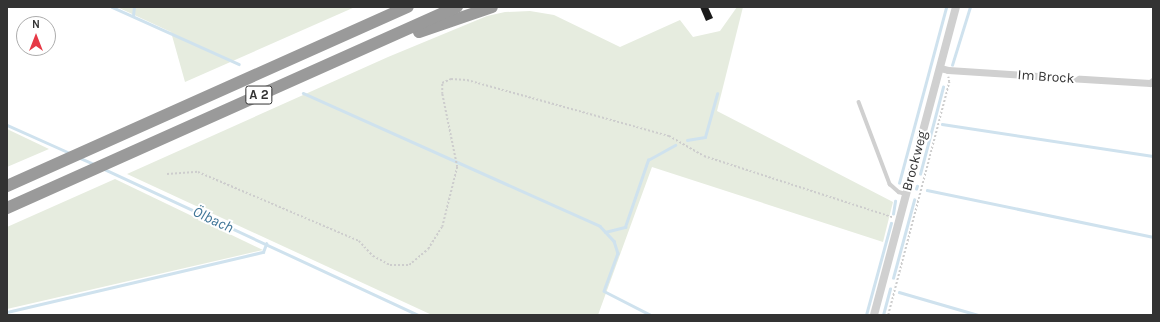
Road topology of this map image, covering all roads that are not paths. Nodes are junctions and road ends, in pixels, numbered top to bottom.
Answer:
1 (389, 7) edge
2 (408, 7) edge
3 (458, 7) edge
4 (492, 7) edge
5 (956, 7) edge
6 (356, 30) junction
7 (365, 48) junction
8 (944, 69) junction
9 (1153, 82) edge
10 (858, 102) dead end
11 (7, 186) edge
12 (906, 194) junction
13 (7, 208) edge
14 (874, 315) edge

1 - 6 highway
2 - 6 highway, A 2
3 - 7 highway, A 2
4 - 7 highway
5 - 8 street, Brockweg
6 - 11 highway, A 2
7 - 13 highway, A 2
8 - 9 street, Im Brock
8 - 12 street, Brockweg
10 - 12 lane
12 - 14 street, Brockweg

